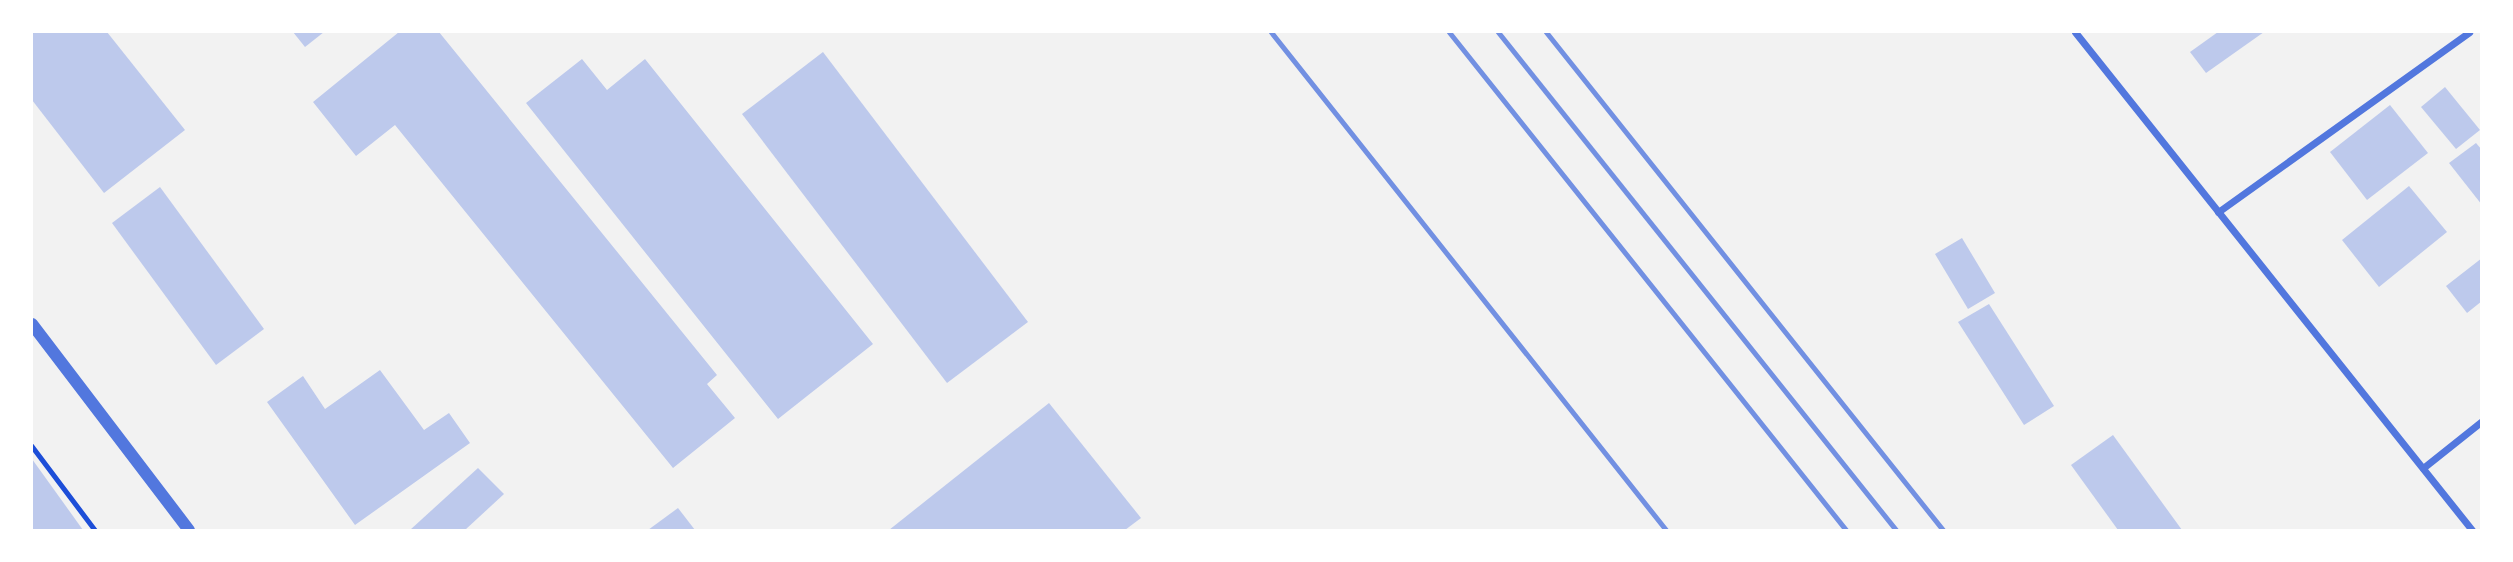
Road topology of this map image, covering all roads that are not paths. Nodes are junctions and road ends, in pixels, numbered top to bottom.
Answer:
1 (2075, 32) edge
2 (2469, 32) edge
3 (2218, 212) junction
4 (32, 324) edge
5 (2482, 421) edge
6 (2423, 468) junction
7 (189, 530) edge
8 (2472, 530) edge

1 - 3 street
2 - 3 street
3 - 6 street
4 - 7 street
5 - 6 street
6 - 8 street

